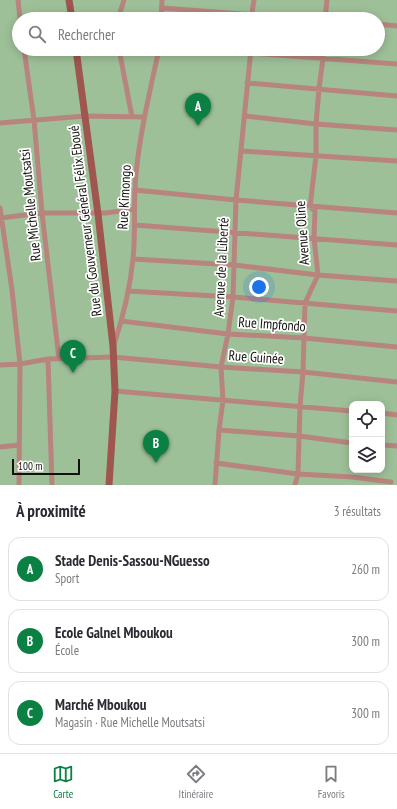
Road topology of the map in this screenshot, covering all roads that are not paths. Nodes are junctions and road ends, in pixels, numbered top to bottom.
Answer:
1 (18, 0) edge
2 (69, 0) edge
3 (124, 0) edge
4 (162, 0) edge
5 (254, 0) edge
6 (327, 0) edge
7 (162, 8) junction
8 (19, 12) edge
9 (71, 12) edge
10 (120, 12) edge
11 (162, 12) edge
12 (202, 12) edge
13 (252, 12) edge
14 (326, 12) edge
15 (385, 25) edge
16 (397, 26) edge
17 (25, 56) edge
18 (77, 56) edge
19 (120, 56) edge
20 (157, 56) edge
21 (250, 56) edge
22 (302, 56) edge
23 (323, 58) junction
24 (397, 64) edge
25 (247, 83) junction
26 (318, 89) junction
27 (397, 96) edge
28 (85, 116) junction
29 (245, 116) junction
30 (132, 117) junction
31 (144, 117) junction
32 (34, 120) junction
33 (0, 123) edge
34 (316, 124) junction
35 (397, 130) edge
36 (242, 151) junction
37 (316, 156) junction
38 (397, 161) edge
39 (135, 190) junction
40 (236, 200) junction
41 (310, 207) junction
42 (0, 208) edge
43 (134, 209) junction
44 (42, 213) junction
45 (397, 213) edge
46 (98, 214) junction
47 (1, 218) edge
48 (135, 225) junction
49 (235, 232) junction
50 (314, 238) junction
51 (397, 245) edge
52 (133, 259) junction
53 (234, 264) junction
54 (318, 275) junction
55 (397, 282) edge
56 (128, 291) junction
57 (233, 297) junction
58 (305, 304) junction
59 (397, 311) edge
60 (121, 321) junction
61 (228, 334) junction
62 (304, 338) junction
63 (113, 346) junction
64 (397, 347) edge
65 (114, 357) junction
66 (48, 359) junction
67 (59, 359) junction
68 (20, 364) junction
69 (0, 365) edge
70 (221, 367) junction
71 (303, 372) junction
72 (397, 382) edge
73 (115, 391) junction
74 (223, 400) junction
75 (300, 406) junction
76 (349, 411) edge
77 (385, 413) edge
78 (397, 415) edge
79 (218, 430) junction
80 (299, 436) junction
81 (349, 443) edge
82 (19, 445) junction
83 (385, 445) edge
84 (397, 446) edge
85 (0, 447) edge
86 (216, 463) junction
87 (298, 474) junction
88 (391, 482) dead end
89 (20, 485) edge
90 (52, 485) edge
91 (109, 485) edge
92 (215, 485) edge
93 (295, 485) edge

1 - 8 street
2 - 9 main road
3 - 10 street
4 - 7 street
5 - 13 street
6 - 14 street
7 - 11 street
7 - 12 street
15 - 16 street
17 - 32 street, Rue Michelle Moutsatsi
18 - 28 main road, Rue du Gouverneur Général Félix Eboué
19 - 30 street
20 - 31 street, Rue Kimongo
21 - 25 street, Avenue de la Liberté
22 - 23 street
23 - 24 street
23 - 26 street, Avenue Oline
25 - 26 street
25 - 29 street, Avenue de la Liberté
26 - 27 street
26 - 34 street, Avenue Oline
28 - 30 street
28 - 32 street
28 - 46 main road, Rue du Gouverneur Général Félix Eboué
29 - 34 street
29 - 36 street, Avenue de la Liberté
30 - 31 street
31 - 39 street, Rue Kimongo
32 - 33 street
32 - 44 street, Rue Michelle Moutsatsi
34 - 35 street
34 - 37 street, Avenue Oline
36 - 37 street
36 - 40 street, Avenue de la Liberté
37 - 38 street
37 - 41 street, Avenue Oline
39 - 40 street
39 - 43 street, Rue Kimongo
40 - 41 street
40 - 49 street, Avenue de la Liberté
41 - 45 street
41 - 50 street, Avenue Oline
42 - 47 street
43 - 46 street
43 - 48 street, Rue Kimongo
44 - 46 street
44 - 47 street
44 - 67 street, Rue Michelle Moutsatsi
46 - 63 main road, Rue du Gouverneur Général Félix Eboué
47 - 68 street
48 - 49 street
48 - 52 street, Rue Kimongo
49 - 50 street
49 - 53 street, Avenue de la Liberté
50 - 51 street
50 - 54 street, Avenue Oline
52 - 53 street
52 - 56 street, Rue Kimongo
53 - 54 street
53 - 57 street, Avenue de la Liberté
54 - 55 street
54 - 58 street, Avenue Oline
56 - 57 street
56 - 60 street, Rue Kimongo
57 - 58 street
57 - 61 street, Avenue de la Liberté
58 - 59 street
58 - 62 street, Avenue Oline
60 - 61 street, Rue Impfondo
60 - 63 street, Rue Kimongo
61 - 62 street, Rue Impfondo
61 - 70 street, Avenue de la Liberté
62 - 64 street, Rue Impfondo
62 - 71 street, Avenue Oline
63 - 65 main road, Rue du Gouverneur Général Félix Eboué
65 - 67 street, Rue Guinée
65 - 70 street, Rue Guinée
65 - 73 main road, Rue du Gouverneur Général Félix Eboué
66 - 67 street, Rue Guinée
66 - 68 street, Rue Guinée
66 - 90 street
68 - 69 street, Rue Guinée
68 - 82 street
70 - 71 street, Rue Guinée
70 - 74 street, Avenue de la Liberté
71 - 72 street, Rue Guinée
71 - 75 street, Avenue Oline
73 - 74 street
73 - 91 main road, Rue du Gouverneur Général Félix Eboué
74 - 75 street
74 - 79 street, Avenue de la Liberté
75 - 76 street
75 - 80 street, Avenue Oline
77 - 78 street
79 - 80 street
79 - 86 street, Avenue de la Liberté
80 - 81 street
80 - 87 street, Avenue Oline
82 - 85 street
82 - 89 street
83 - 84 street
86 - 87 street
86 - 92 street, Avenue de la Liberté
87 - 88 street
87 - 93 street, Avenue Oline

